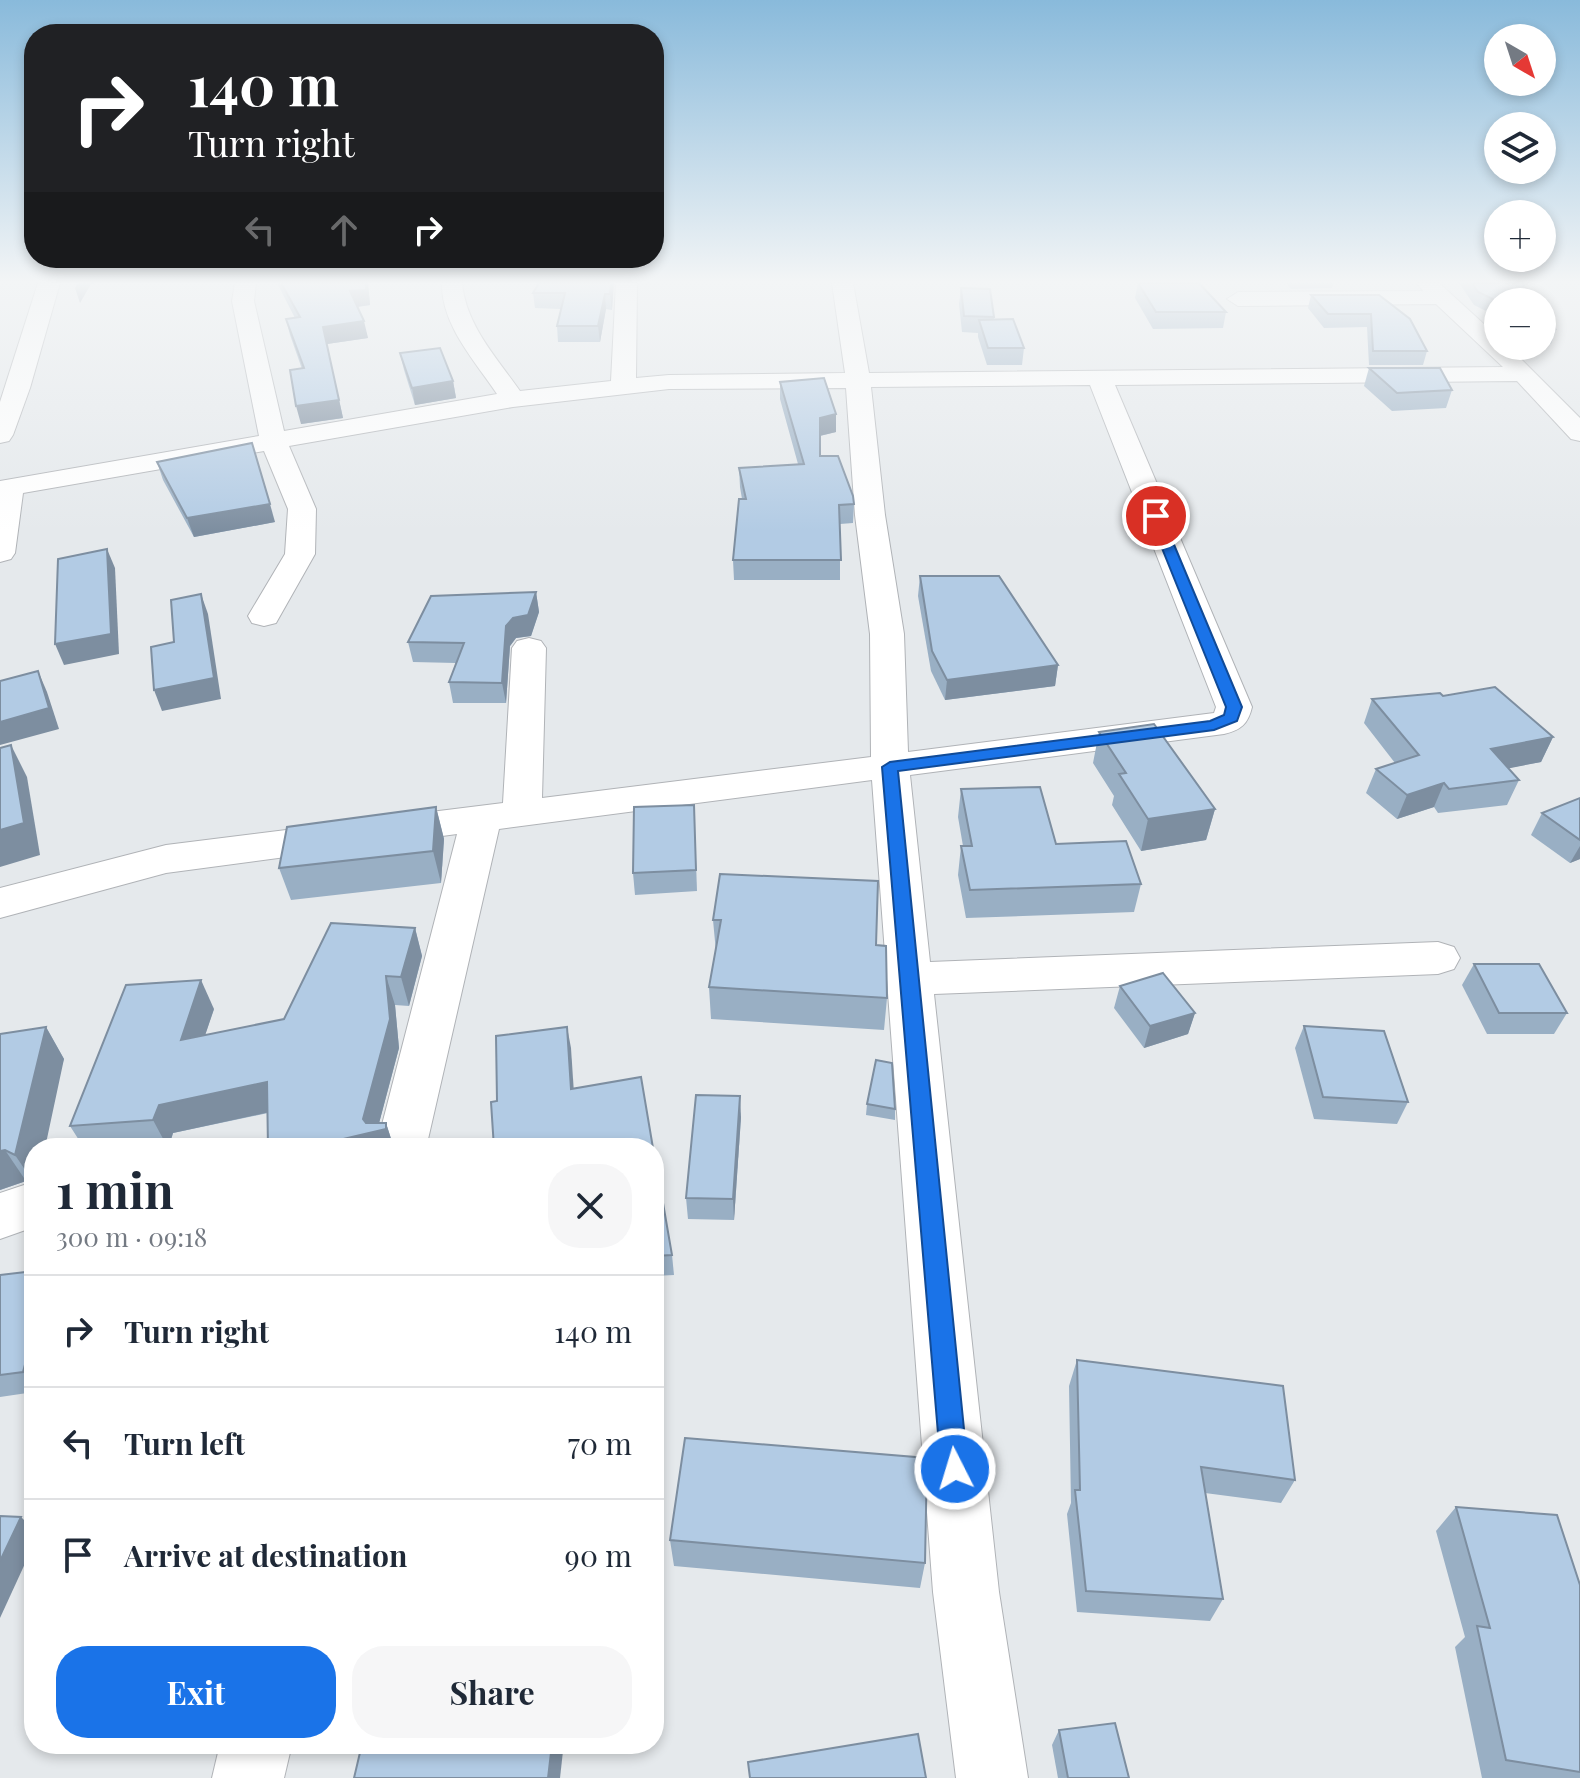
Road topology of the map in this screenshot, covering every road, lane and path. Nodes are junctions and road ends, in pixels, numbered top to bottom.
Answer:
1 (25, 366) edge
2 (257, 366) edge
3 (490, 366) edge
4 (624, 366) edge
5 (856, 366) edge
6 (1515, 366) edge
7 (1524, 374) junction
8 (858, 379) junction
9 (1100, 379) junction
10 (623, 387) junction
11 (513, 399) junction
12 (1570, 415) edge
13 (1580, 433) edge
14 (0, 435) edge
15 (273, 439) junction
16 (5, 489) edge
17 (0, 553) edge
18 (264, 616) dead end
19 (529, 648) dead end
20 (890, 767) junction
21 (502, 814) junction
22 (0, 903) edge
23 (1438, 958) dead end
24 (909, 979) junction
25 (404, 1138) edge
26 (254, 1754) edge
27 (248, 1778) edge
28 (992, 1778) edge

1 - 14 street
2 - 15 street
3 - 11 street
4 - 10 street
5 - 8 street
6 - 7 street
7 - 9 street
7 - 12 street
8 - 9 street
8 - 10 street
8 - 20 street
9 - 20 street
10 - 11 street
11 - 15 street
12 - 13 street
15 - 16 street
15 - 18 street
16 - 17 street
19 - 21 street
20 - 21 street
20 - 24 street
21 - 22 street
21 - 25 street
23 - 24 street
24 - 28 street
26 - 27 street

